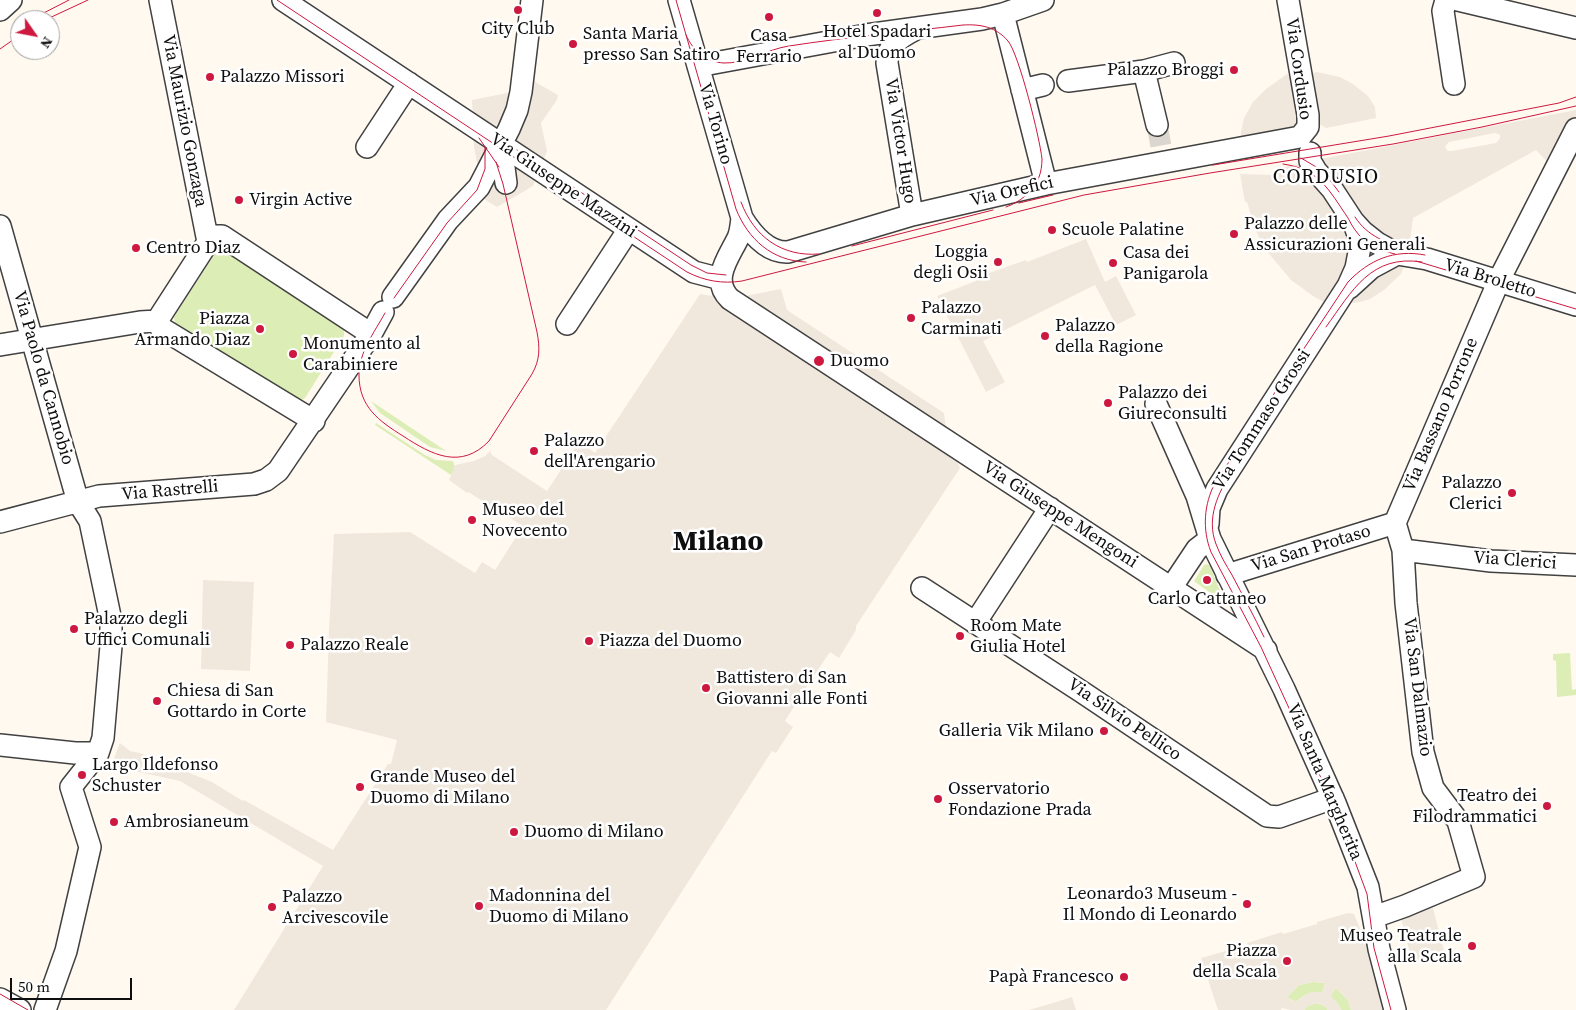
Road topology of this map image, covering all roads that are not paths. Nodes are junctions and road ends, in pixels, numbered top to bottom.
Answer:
1 (11, 0) edge
2 (160, 0) edge
3 (283, 0) edge
4 (532, 0) edge
5 (679, 0) edge
6 (1043, 0) edge
7 (1288, 0) edge
8 (1446, 0) edge
9 (1458, 0) edge
10 (0, 10) edge
11 (1003, 14) junction
12 (923, 27) junction
13 (1576, 28) edge
14 (1174, 63) dead end
15 (698, 66) junction
16 (1144, 71) junction
17 (1068, 81) dead end
18 (410, 84) junction
19 (1454, 84) dead end
20 (1043, 85) dead end
21 (1022, 90) junction
22 (1157, 124) tunnel mouth
23 (1576, 129) edge
24 (501, 144) junction
25 (1305, 145) junction
26 (368, 147) dead end
27 (506, 183) dead end
28 (1046, 184) junction
29 (912, 215) junction
30 (742, 218) junction
31 (1353, 221) junction
32 (0, 226) edge
33 (629, 229) junction
34 (208, 242) junction
35 (788, 252) joint
36 (1400, 255) junction
37 (721, 279) junction
38 (1498, 281) junction
39 (1576, 305) edge
40 (1335, 306) junction
41 (158, 321) junction
42 (567, 324) dead end
43 (371, 334) junction
44 (32, 339) junction
45 (0, 345) edge
46 (1156, 404) dead end
47 (314, 421) junction
48 (78, 502) junction
49 (1050, 508) junction
50 (0, 522) edge
51 (1395, 523) junction
52 (1210, 539) junction
53 (1402, 550) junction
54 (1576, 565) edge
55 (1227, 575) junction
56 (922, 588) dead end
57 (1171, 588) junction
58 (975, 623) junction
59 (1266, 650) junction
60 (0, 745) edge
61 (98, 753) junction
62 (1333, 798) junction
63 (1374, 917) junction
64 (0, 999) edge
65 (20, 1010) edge
66 (45, 1010) edge
67 (1395, 1010) edge

1 - 10 street
2 - 34 street, Via Maurizio Gonzaga
3 - 18 street, Via Giuseppe Mazzini
4 - 24 street
5 - 15 street, Via Torino
6 - 11 street
7 - 25 street, Via Cordusio
8 - 19 street
9 - 13 street
11 - 12 street
11 - 21 street
12 - 15 street
12 - 29 street, Via Victor Hugo
14 - 16 street
15 - 30 street, Via Torino
16 - 17 street
16 - 22 street
18 - 24 street, Via Giuseppe Mazzini
18 - 26 street
20 - 21 street
21 - 28 street
23 - 38 street, Via Bassano Porrone
24 - 27 street
24 - 33 street, Via Giuseppe Mazzini
24 - 43 street
25 - 28 street, Via Orefici
25 - 31 street
28 - 29 street, Via Orefici
29 - 35 street, Via Orefici
30 - 35 street, Via Torino
30 - 37 street
31 - 36 street, Via Broletto
31 - 40 street
32 - 44 street, Via Paolo da Cannobio
33 - 37 street, Via Giuseppe Mazzini
33 - 42 street
34 - 41 street
34 - 43 street
36 - 38 street, Via Broletto
36 - 40 street
37 - 49 street, Via Giuseppe Mengoni
38 - 39 street, Via Broletto
38 - 51 street, Via Bassano Porrone
40 - 52 street, Via Tommaso Grossi
41 - 44 street
41 - 47 street
43 - 47 street
44 - 45 street
44 - 48 street, Via Paolo da Cannobio
46 - 52 street
47 - 48 street, Via Rastrelli
48 - 50 street, Via Rastrelli
48 - 61 street, Via Paolo da Cannobio
49 - 57 street, Via Giuseppe Mengoni
49 - 58 street
51 - 53 street
51 - 55 street, Via San Protaso
52 - 55 street, Via Santa Margherita
52 - 57 street
53 - 54 street, Via Clerici
53 - 63 street, Via San Dalmazio
55 - 59 street, Via Santa Margherita
56 - 58 street, Via Silvio Pellico
57 - 59 street, Via Giuseppe Mengoni
58 - 62 street, Via Silvio Pellico
59 - 62 street, Via Santa Margherita
60 - 61 street
61 - 66 street
62 - 63 street, Via Santa Margherita
63 - 67 street
64 - 65 street

